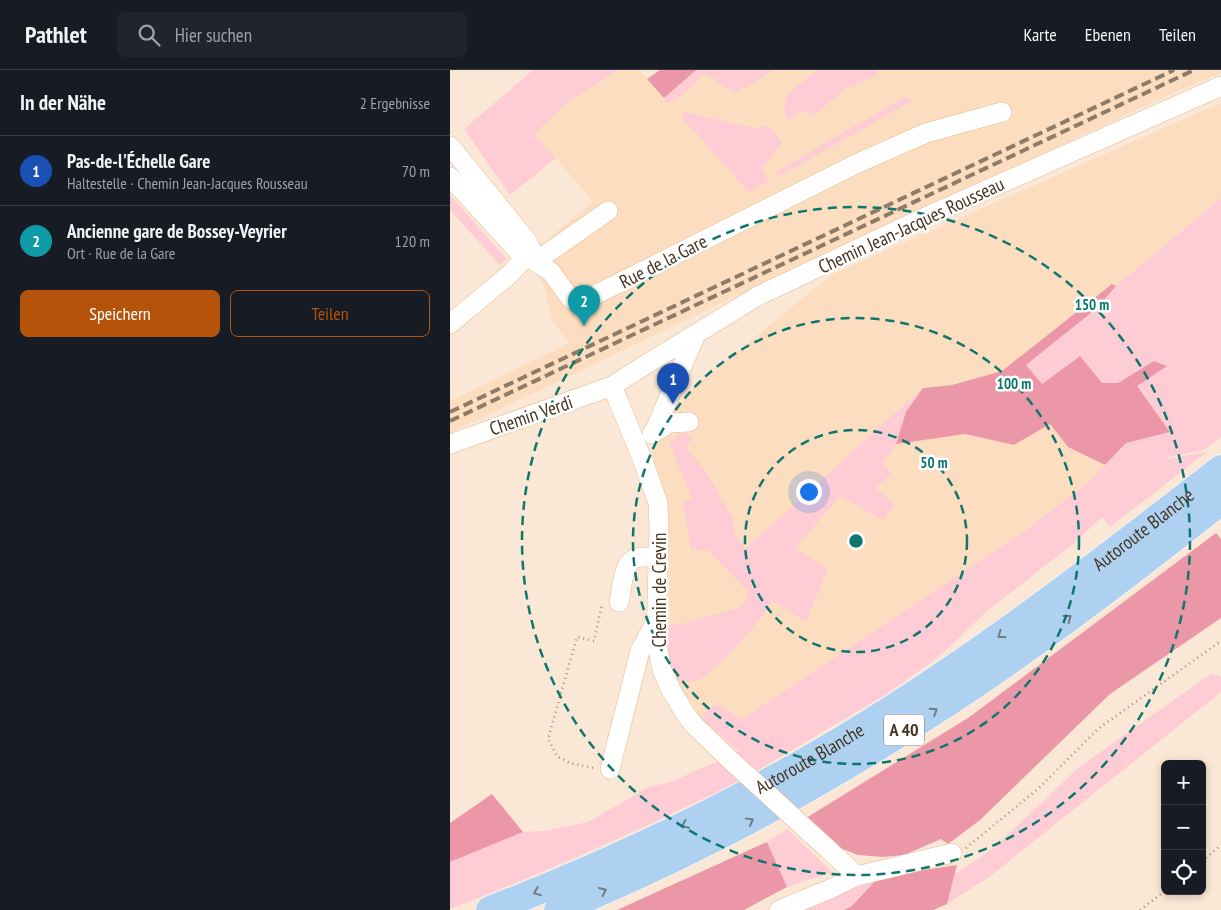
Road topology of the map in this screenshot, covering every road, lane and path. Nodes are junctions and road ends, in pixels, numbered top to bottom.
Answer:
1 (1221, 86) edge
2 (1002, 112) dead end
3 (450, 146) edge
4 (450, 177) edge
5 (608, 211) dead end
6 (531, 259) junction
7 (450, 324) edge
8 (696, 334) junction
9 (612, 386) junction
10 (689, 422) dead end
11 (654, 432) junction
12 (450, 444) edge
13 (636, 444) junction
14 (1221, 469) edge
15 (1221, 501) edge
16 (658, 557) junction
17 (620, 598) joint
18 (656, 621) junction
19 (1221, 641) edge
20 (610, 769) joint
21 (1221, 845) edge
22 (952, 853) joint
23 (1206, 858) edge
24 (857, 876) junction
25 (1161, 894) edge
26 (490, 910) edge
27 (558, 910) edge
28 (779, 910) edge
29 (1140, 910) edge

1 - 8 street, Chemin Jean-Jacques Rousseau
2 - 6 street, Rue de la Gare
3 - 6 street
4 - 6 street, Rue de la Gare
5 - 6 street
6 - 7 street
8 - 9 street, Chemin Jean-Jacques Rousseau
8 - 11 street
9 - 12 street, Chemin Verdi
9 - 13 street, Chemin de Crevin
10 - 11 street
11 - 13 street
13 - 16 street, Chemin de Crevin
14 -> 26 highway, Autoroute Blanche / A 40
27 -> 15 highway, Autoroute Blanche / A 40
16 - 17 street
16 - 18 street, Chemin de Crevin
17 - 20 path
18 - 20 street
18 - 24 street, Chemin de Crevin, bridge
19 - 22 path
21 - 23 path
22 - 24 street
24 - 28 street
25 - 29 path

